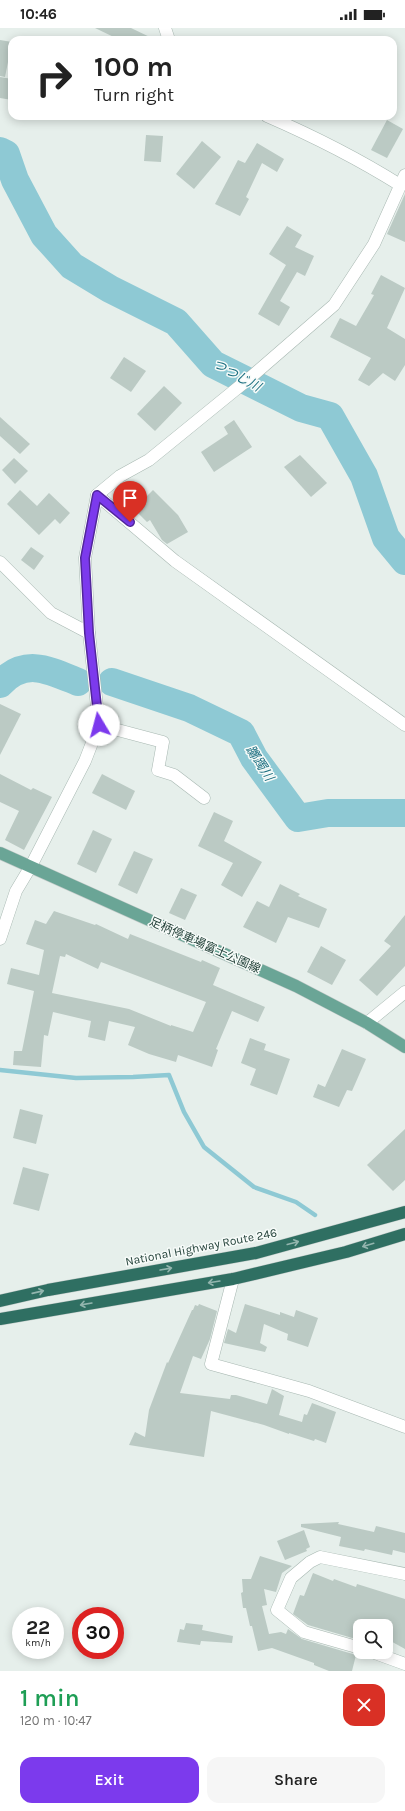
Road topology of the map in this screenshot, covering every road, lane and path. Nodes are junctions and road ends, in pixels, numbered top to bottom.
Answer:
1 (276, 120) edge
2 (403, 180) edge
3 (97, 495) junction
4 (0, 562) edge
5 (89, 633) junction
6 (99, 725) junction
7 (405, 725) edge
8 (204, 798) dead end
9 (0, 853) edge
10 (31, 866) junction
11 (0, 939) edge
12 (405, 992) edge
13 (367, 1023) junction
14 (405, 1047) edge
15 (405, 1212) edge
16 (405, 1234) edge
17 (233, 1280) junction
18 (0, 1301) edge
19 (0, 1319) edge
20 (405, 1427) edge
21 (405, 1574) edge
22 (353, 1646) edge
23 (391, 1659) edge
24 (405, 1664) edge

1 - 2 street
2 - 3 street
3 - 5 street
3 - 7 street
4 - 5 street
5 - 6 street
6 - 8 street
6 - 10 street
9 - 10 main road, 足柄停車場富士公園線
10 - 11 street
10 - 13 main road, 足柄停車場富士公園線
12 - 13 street
13 - 14 main road, 足柄停車場富士公園線
18 -> 15 highway, National Highway Route 246
16 -> 17 highway
17 -> 19 highway
17 - 20 street
21 - 22 street
23 - 24 street

